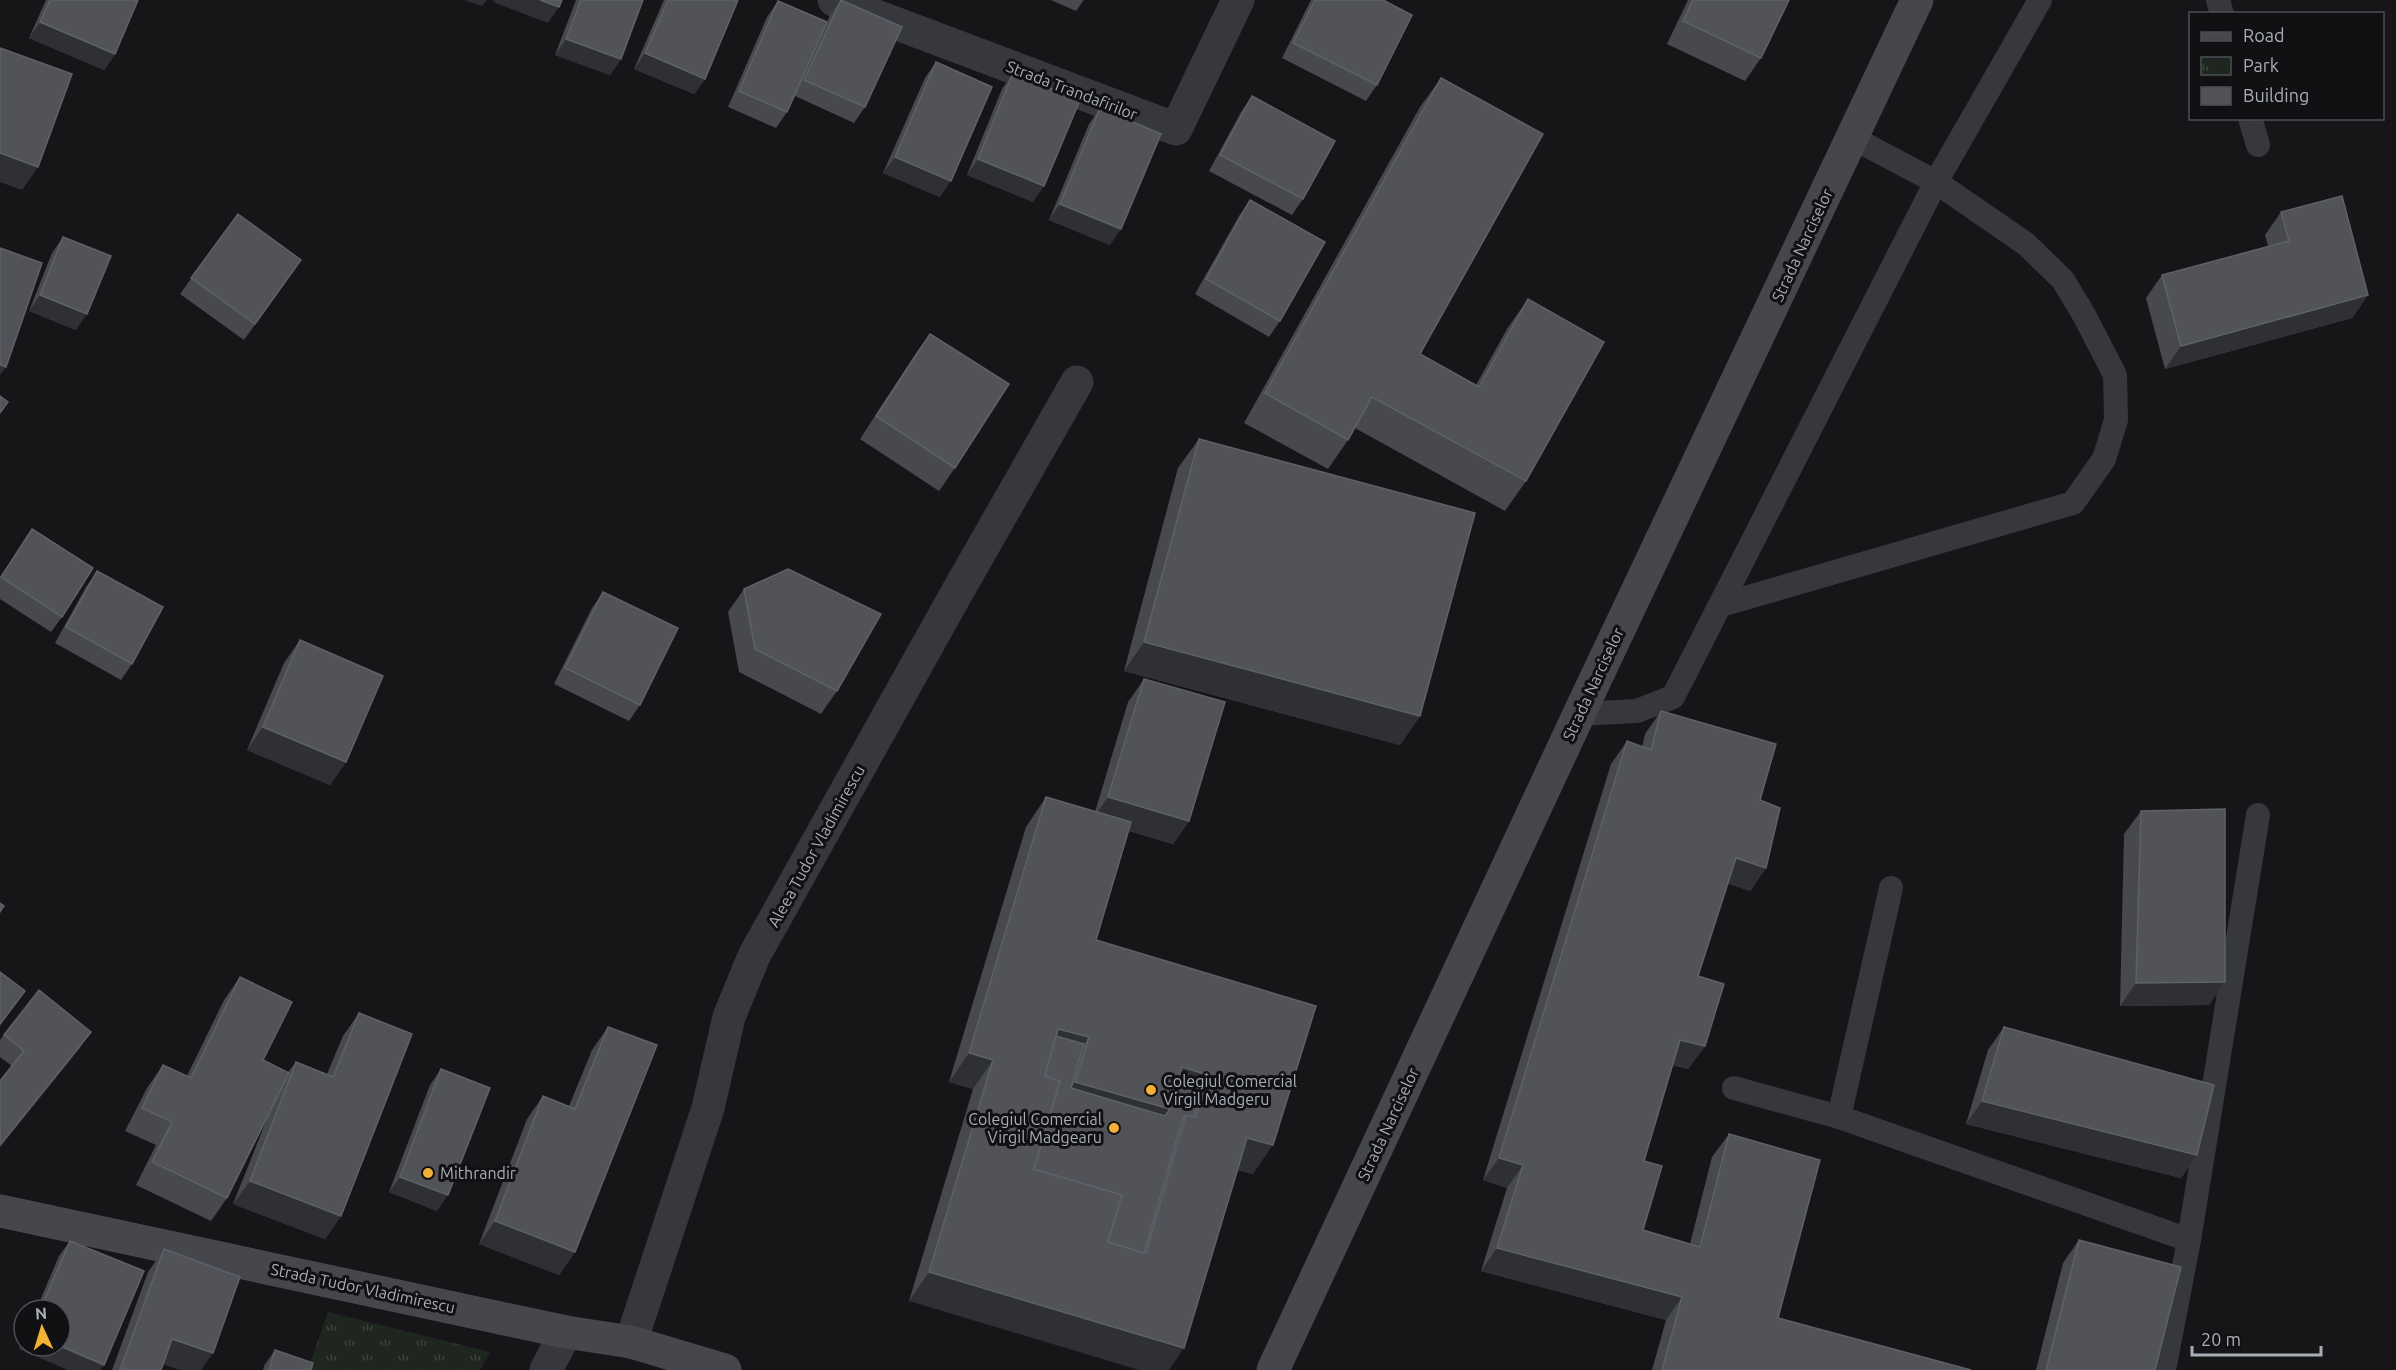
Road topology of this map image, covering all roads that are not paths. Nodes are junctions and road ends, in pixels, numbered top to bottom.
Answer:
1 (834, 0) edge
2 (1238, 0) edge
3 (1917, 0) edge
4 (2040, 0) edge
5 (2251, 120) edge
6 (1853, 138) junction
7 (2258, 145) dead end
8 (1936, 182) junction
9 (1077, 382) dead end
10 (1721, 606) junction
11 (1579, 714) junction
12 (2258, 815) dead end
13 (1891, 888) dead end
14 (1734, 1088) dead end
15 (1839, 1117) junction
16 (0, 1211) edge
17 (2189, 1240) junction
18 (566, 1332) junction
19 (631, 1342) junction
20 (546, 1370) edge
21 (725, 1370) edge
22 (1273, 1370) edge
23 (2164, 1370) edge

1 - 2 street, Strada Trandafirilor
3 - 6 main road, Strada Narciselor
4 - 8 lane
5 - 7 lane
6 - 8 lane
6 - 11 main road, Strada Narciselor
8 - 10 lane
8 - 10 lane
9 - 19 street, Aleea Tudor Vladimirescu
10 - 11 lane
11 - 22 main road, Strada Narciselor
12 - 17 lane
13 - 15 lane
14 - 15 lane
15 - 17 lane
16 - 18 main road, Strada Tudor Vladimirescu
17 - 23 lane
18 - 19 main road, Strada Tudor Vladimirescu
18 - 20 street
19 - 21 main road, Strada Tudor Vladimirescu

